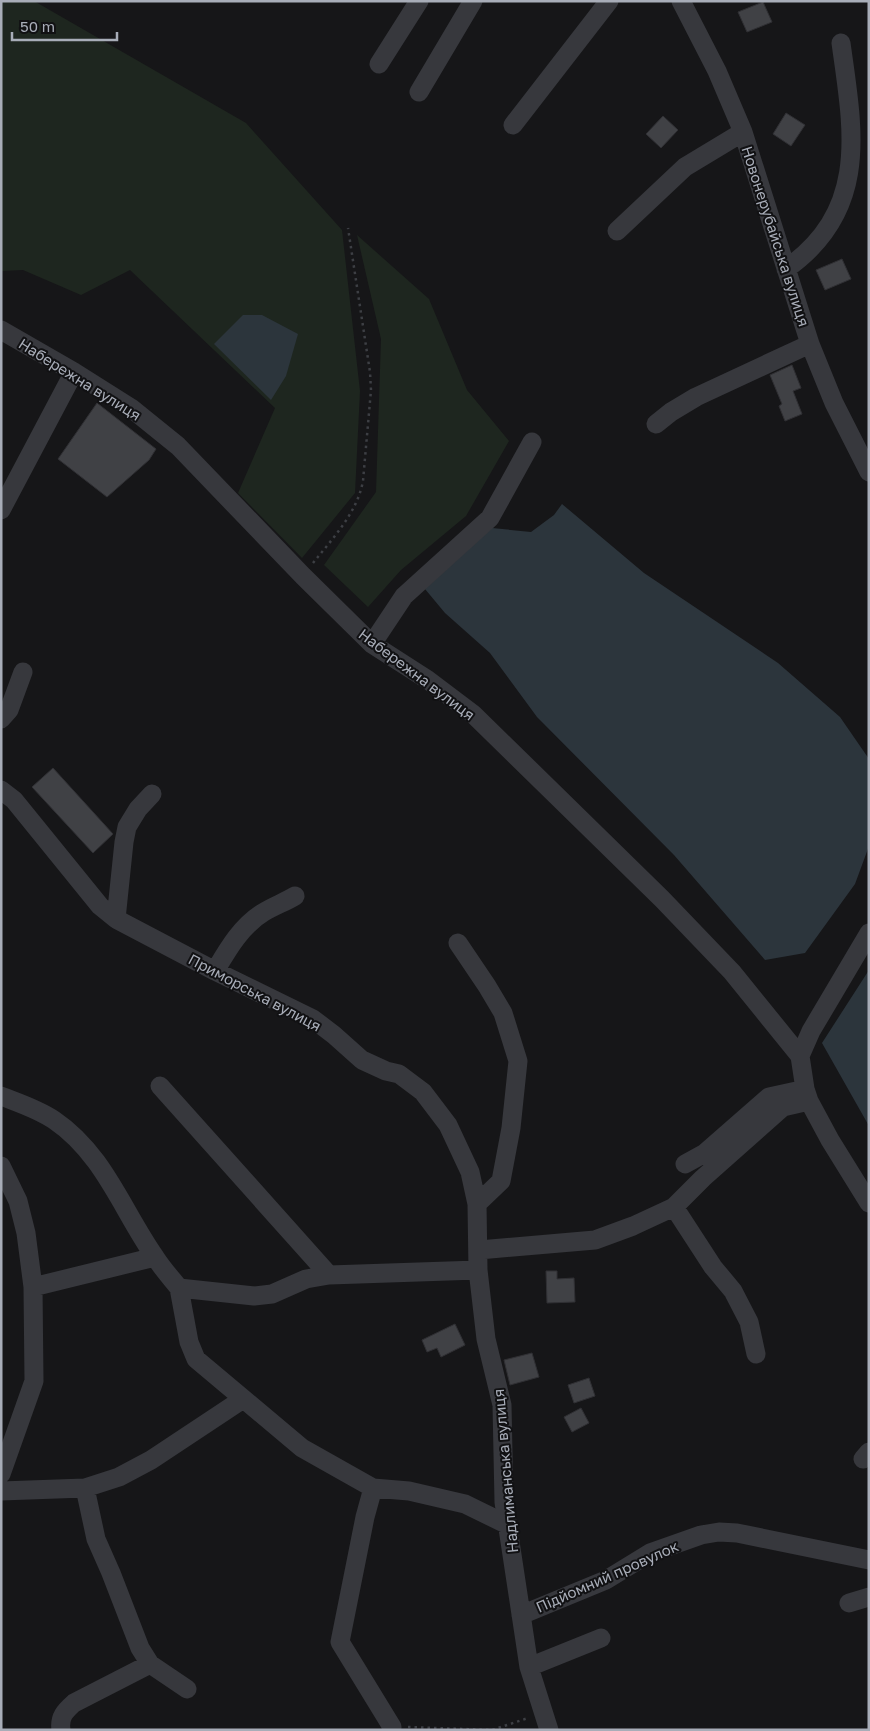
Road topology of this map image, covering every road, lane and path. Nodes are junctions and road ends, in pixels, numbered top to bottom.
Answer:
1 (419, 1) edge
2 (609, 1) edge
3 (681, 1) edge
4 (467, 3) edge
5 (840, 43) dead end
6 (379, 64) dead end
7 (419, 92) dead end
8 (513, 125) dead end
9 (743, 132) junction
10 (348, 228) dead end
11 (616, 231) dead end
12 (786, 269) junction
13 (1, 330) edge
14 (810, 344) junction
15 (74, 372) junction
16 (656, 424) dead end
17 (532, 442) dead end
18 (869, 472) edge
19 (1, 510) edge
20 (303, 576) junction
21 (372, 644) junction
22 (23, 672) dead end
23 (1, 719) edge
24 (1, 790) edge
25 (152, 794) dead end
26 (295, 896) dead end
27 (116, 919) junction
28 (869, 933) edge
29 (458, 943) dead end
30 (215, 972) junction
31 (800, 1056) junction
32 (160, 1086) dead end
33 (807, 1095) junction
34 (1, 1096) edge
35 (684, 1164) dead end
36 (1, 1166) edge
37 (869, 1202) edge
38 (477, 1204) junction
39 (674, 1207) junction
40 (479, 1250) junction
41 (155, 1257) junction
42 (478, 1270) junction
43 (328, 1275) junction
44 (33, 1287) junction
45 (179, 1288) junction
46 (756, 1354) dead end
47 (243, 1399) junction
48 (1, 1474) edge
49 (85, 1488) junction
50 (374, 1488) junction
51 (1, 1491) edge
52 (508, 1525) junction
53 (869, 1560) edge
54 (869, 1596) edge
55 (849, 1603) dead end
56 (521, 1615) junction
57 (601, 1638) dead end
58 (150, 1664) junction
59 (530, 1667) junction
60 (187, 1689) dead end
61 (546, 1722) edge
62 (392, 1728) edge
63 (61, 1730) edge

1 - 6 street
2 - 8 street
3 - 9 street, Новонерубайська вулиця
4 - 7 street
5 - 12 street
9 - 11 street
9 - 12 street, Новонерубайська вулиця
10 - 20 path
12 - 14 street, Новонерубайська вулиця
13 - 15 street, Набережна вулиця
14 - 16 street
14 - 18 street, Новонерубайська вулиця
15 - 19 street
15 - 20 street, Набережна вулиця
17 - 21 street
20 - 21 street, Набережна вулиця
21 - 31 street, Набережна вулиця
22 - 23 street
24 - 27 street, Приморська вулиця
25 - 27 street
26 - 30 street
27 - 30 street, Приморська вулиця
28 - 31 street
29 - 38 street
30 - 38 street, Приморська вулиця
31 - 33 street
32 - 43 street
33 - 35 street
33 - 37 street
33 - 39 street
34 - 41 street
36 - 44 street
38 - 40 street, Приморська вулиця
39 - 40 street
39 - 46 street
40 - 42 street, Приморська вулиця
41 - 44 street
41 - 45 street
42 - 43 street
42 - 52 street, Надлиманська вулиця
43 - 45 street
44 - 48 street
45 - 47 street
47 - 49 street
47 - 50 street
49 - 51 street
49 - 58 street
50 - 52 street
50 - 62 street
52 - 56 street, Надлиманська вулиця
53 - 56 street, Підйомний провулок
54 - 55 street
56 - 59 street, Надлиманська вулиця
57 - 59 street
58 - 60 street
58 - 63 street
59 - 61 street, Надлиманська вулиця
61 - 62 path

